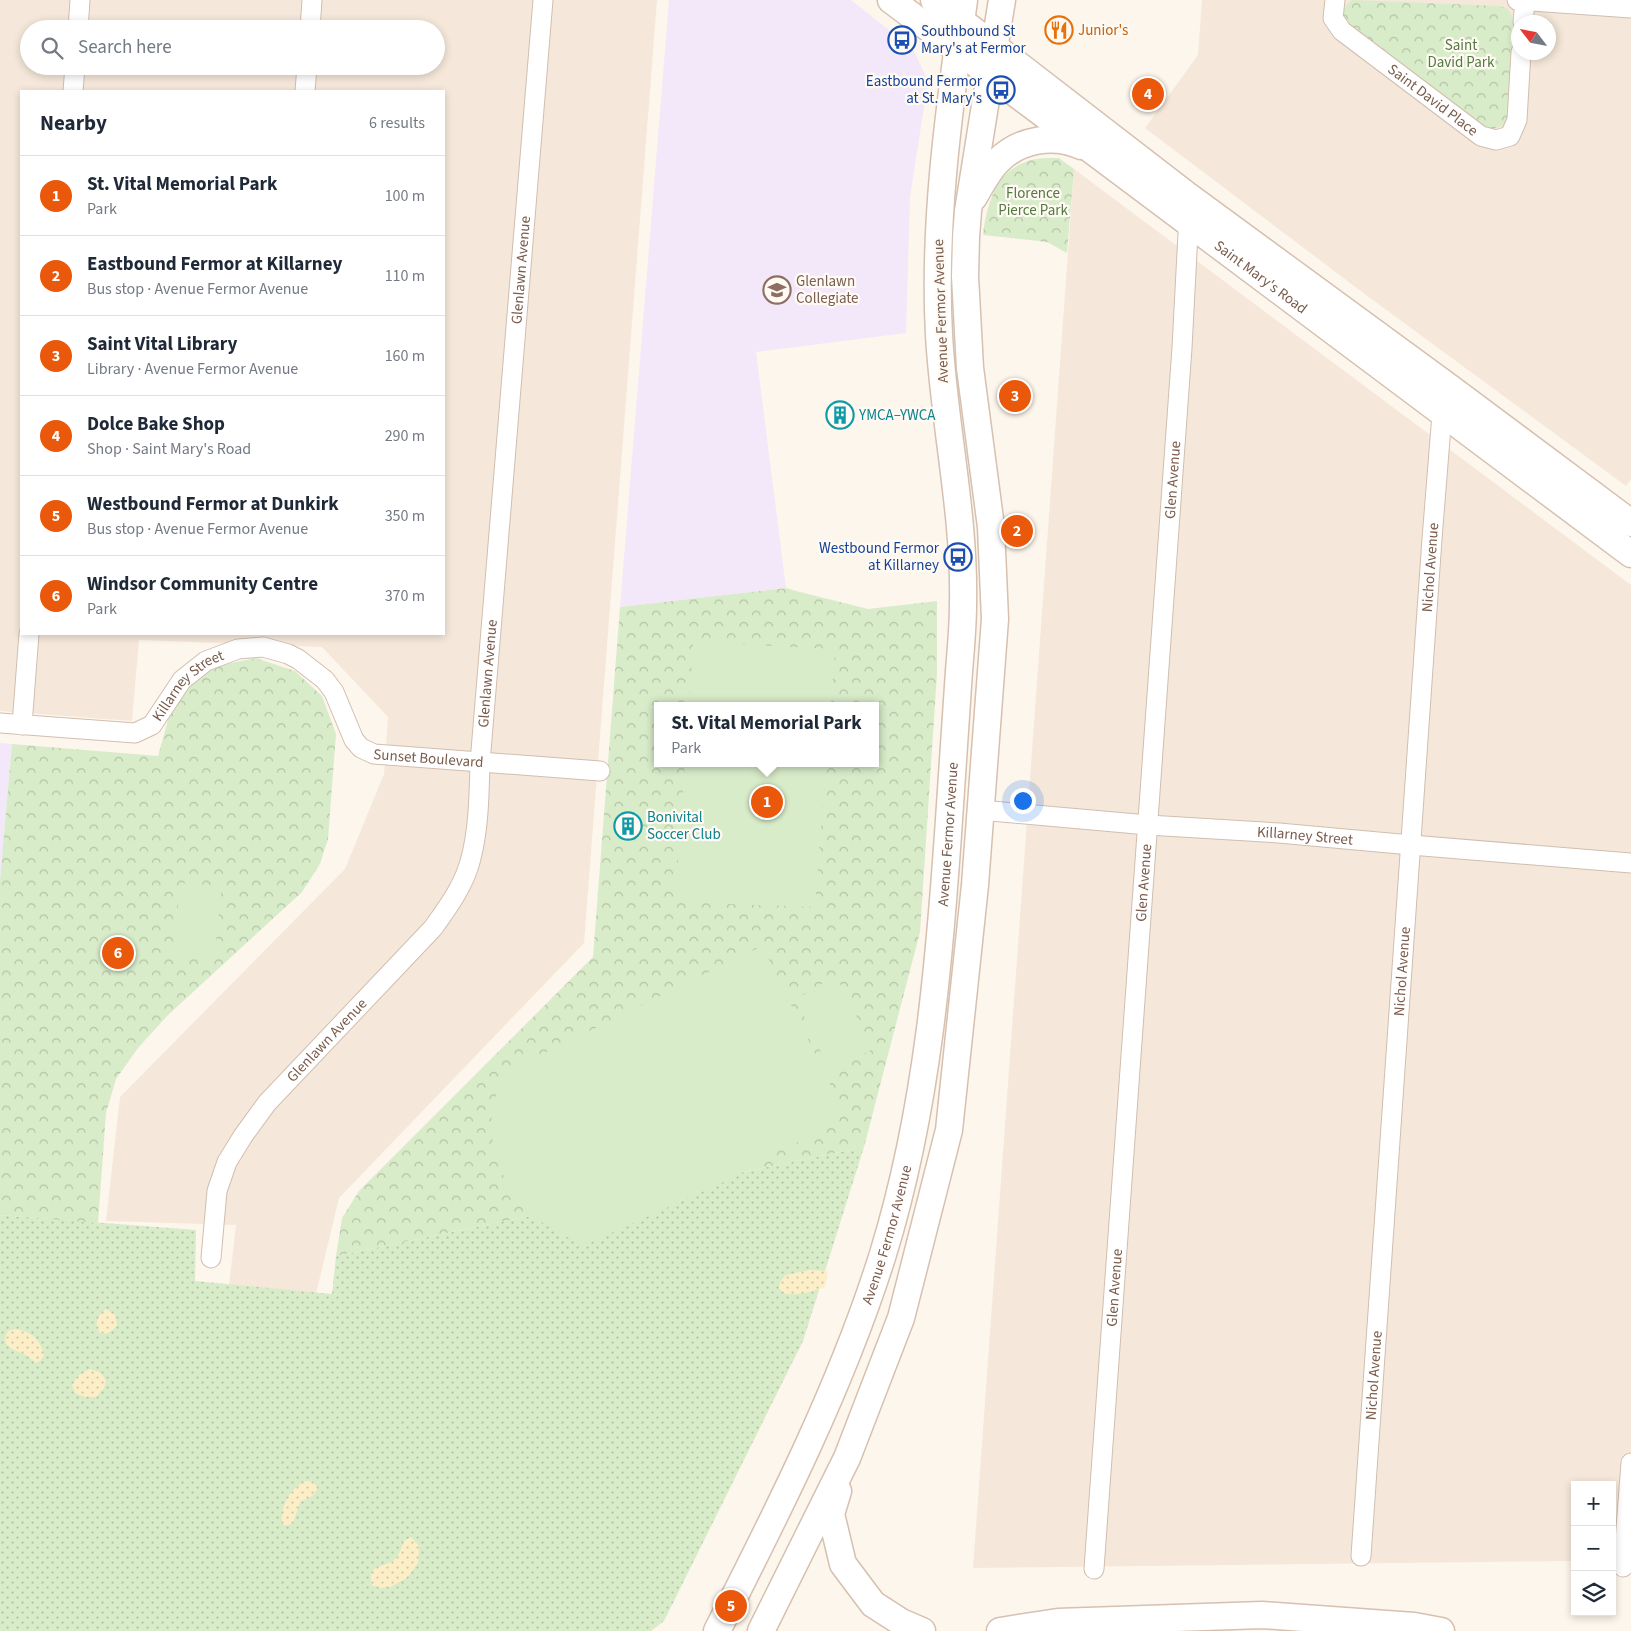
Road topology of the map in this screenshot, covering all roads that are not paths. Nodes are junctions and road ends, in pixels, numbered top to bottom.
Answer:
1 (80, 0) edge
2 (312, 0) edge
3 (543, 0) edge
4 (891, 0) edge
5 (934, 0) edge
6 (1335, 0) edge
7 (1517, 0) edge
8 (1525, 0) edge
9 (1006, 4) edge
10 (1631, 8) edge
11 (963, 11) edge
12 (1524, 15) edge
13 (79, 20) edge
14 (311, 20) edge
15 (994, 47) junction
16 (958, 50) junction
17 (1521, 60) edge
18 (991, 74) junction
19 (74, 75) edge
20 (306, 75) edge
21 (73, 90) edge
22 (305, 90) edge
23 (1094, 152) junction
24 (1188, 196) junction
25 (968, 211) junction
26 (1190, 224) junction
27 (1450, 388) junction
28 (1442, 414) junction
29 (1631, 523) edge
30 (1631, 554) edge
31 (29, 635) edge
32 (263, 640) edge
33 (0, 723) edge
34 (22, 725) junction
35 (480, 762) junction
36 (600, 771) dead end
37 (980, 810) junction
38 (1148, 825) junction
39 (1411, 846) junction
40 (1631, 863) edge
41 (883, 1252) junction
42 (212, 1258) dead end
43 (911, 1278) junction
44 (847, 1458) junction
45 (1631, 1463) edge
46 (1360, 1556) dead end
47 (1624, 1567) dead end
48 (1094, 1569) dead end
49 (1401, 1628) edge
50 (717, 1631) edge
51 (761, 1631) edge
52 (922, 1631) edge
53 (1000, 1631) edge
54 (1441, 1631) edge

1 - 13 street
2 - 14 street
3 - 35 street, Glenlawn Avenue
4 - 16 main road, Saint Mary's Road
5 - 11 main road, Saint Mary's Road
6 - 17 street, Saint David Place
7 - 8 street
8 - 10 street
8 - 12 street
9 - 15 main road, Avenue Fermor Avenue
11 - 15 main road, Saint Mary's Road
11 - 16 main road, Avenue Fermor Avenue
15 - 18 main road, Avenue Fermor Avenue
15 - 24 main road, Saint Mary's Road
16 - 18 main road, Saint Mary's Road
16 - 41 main road, Avenue Fermor Avenue
18 - 23 main road, Saint Mary's Road
18 - 25 main road, Avenue Fermor Avenue
19 - 21 street
20 - 22 street
23 - 25 main road
23 - 26 main road, Saint Mary's Road
24 - 26 street, Glen Avenue
24 - 27 main road, Saint Mary's Road
25 - 37 main road, Avenue Fermor Avenue
26 - 28 main road, Saint Mary's Road
26 - 38 street, Glen Avenue
27 - 28 street, Nichol Avenue
27 - 29 main road, Saint Mary's Road
28 - 30 main road, Saint Mary's Road
28 - 39 street, Nichol Avenue
31 - 34 street
32 - 34 street, Killarney Street
32 - 35 street, Sunset Boulevard
33 - 34 street, Killarney Street
35 - 36 street, Sunset Boulevard
35 - 42 street, Glenlawn Avenue
37 - 38 street, Killarney Street
37 - 43 main road, Avenue Fermor Avenue
38 - 39 street, Killarney Street
38 - 48 street, Glen Avenue
39 - 40 street, Killarney Street
39 - 46 street, Nichol Avenue
41 - 43 main road
41 - 50 main road, Avenue Fermor Avenue
43 - 44 main road, Avenue Fermor Avenue
44 - 51 main road, Avenue Fermor Avenue
44 - 52 main road
45 - 47 street
49 - 53 main road
49 - 54 main road

